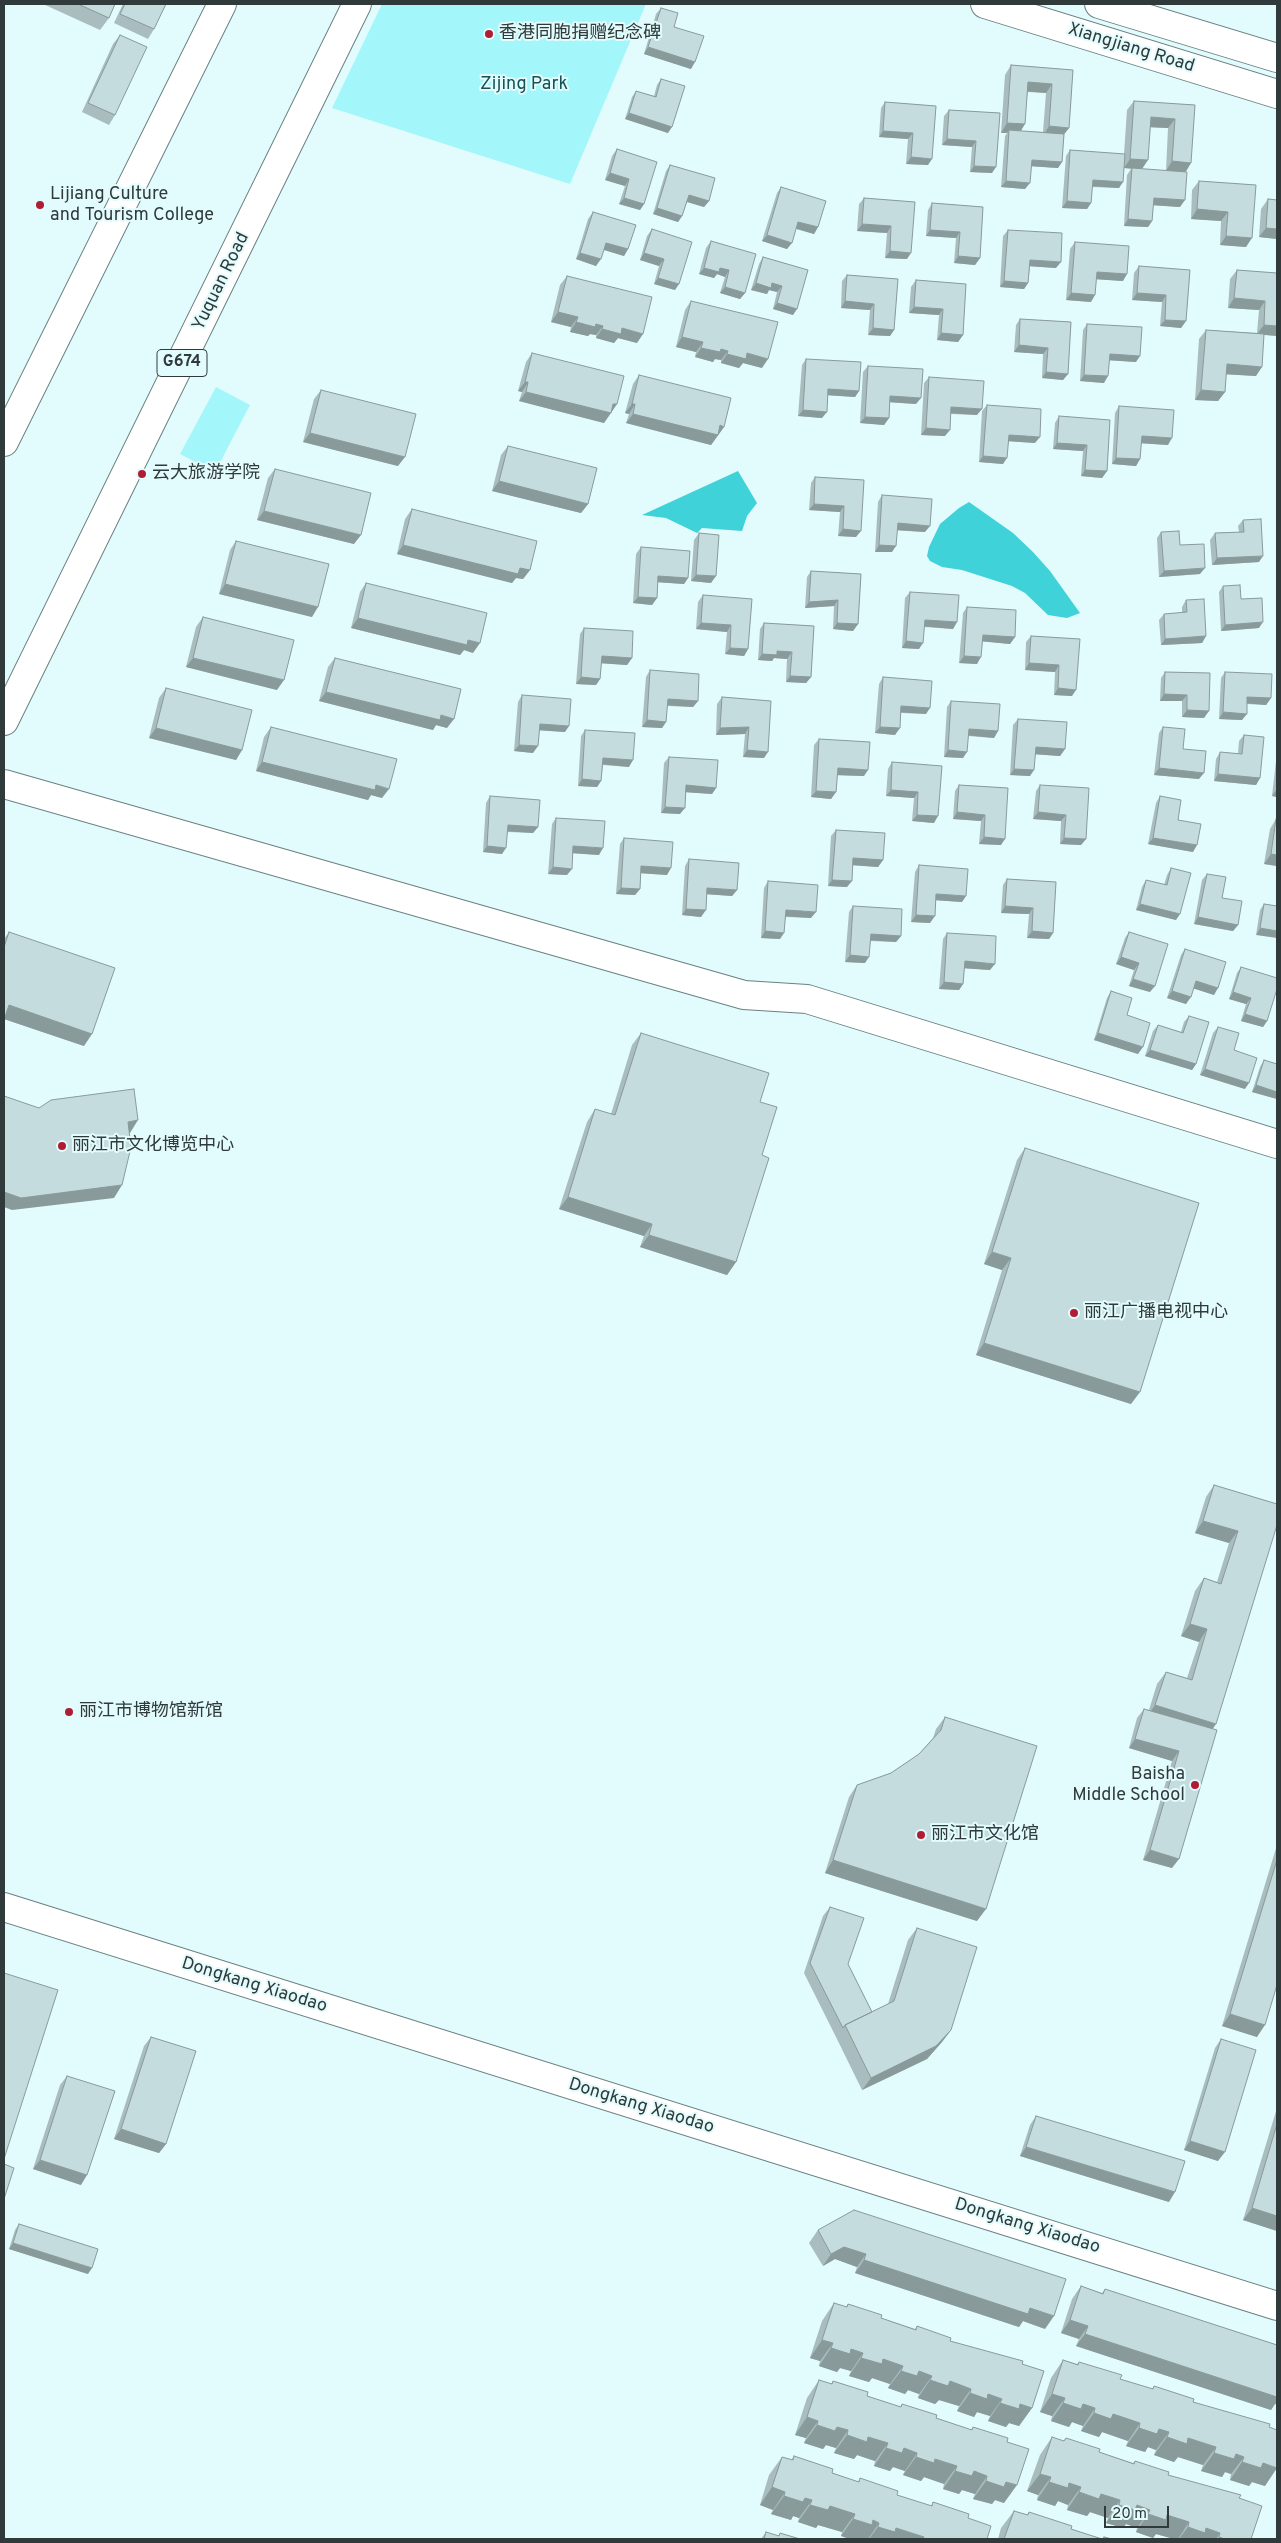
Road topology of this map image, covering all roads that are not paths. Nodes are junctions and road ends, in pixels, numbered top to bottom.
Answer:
1 (222, 4) edge
2 (358, 4) edge
3 (985, 4) edge
4 (1099, 4) edge
5 (1277, 58) edge
6 (1277, 94) edge
7 (4, 442) edge
8 (4, 721) edge
9 (4, 784) edge
10 (1277, 1144) edge
11 (4, 1907) edge
12 (1277, 2306) edge

1 - 7 main road
2 - 8 main road, Yuquan Road / G674
3 - 6 main road, Xiangjiang Road
4 - 5 main road, Xiangjiang Road
9 - 10 main road
11 - 12 main road, Dongkang Xiaodao

